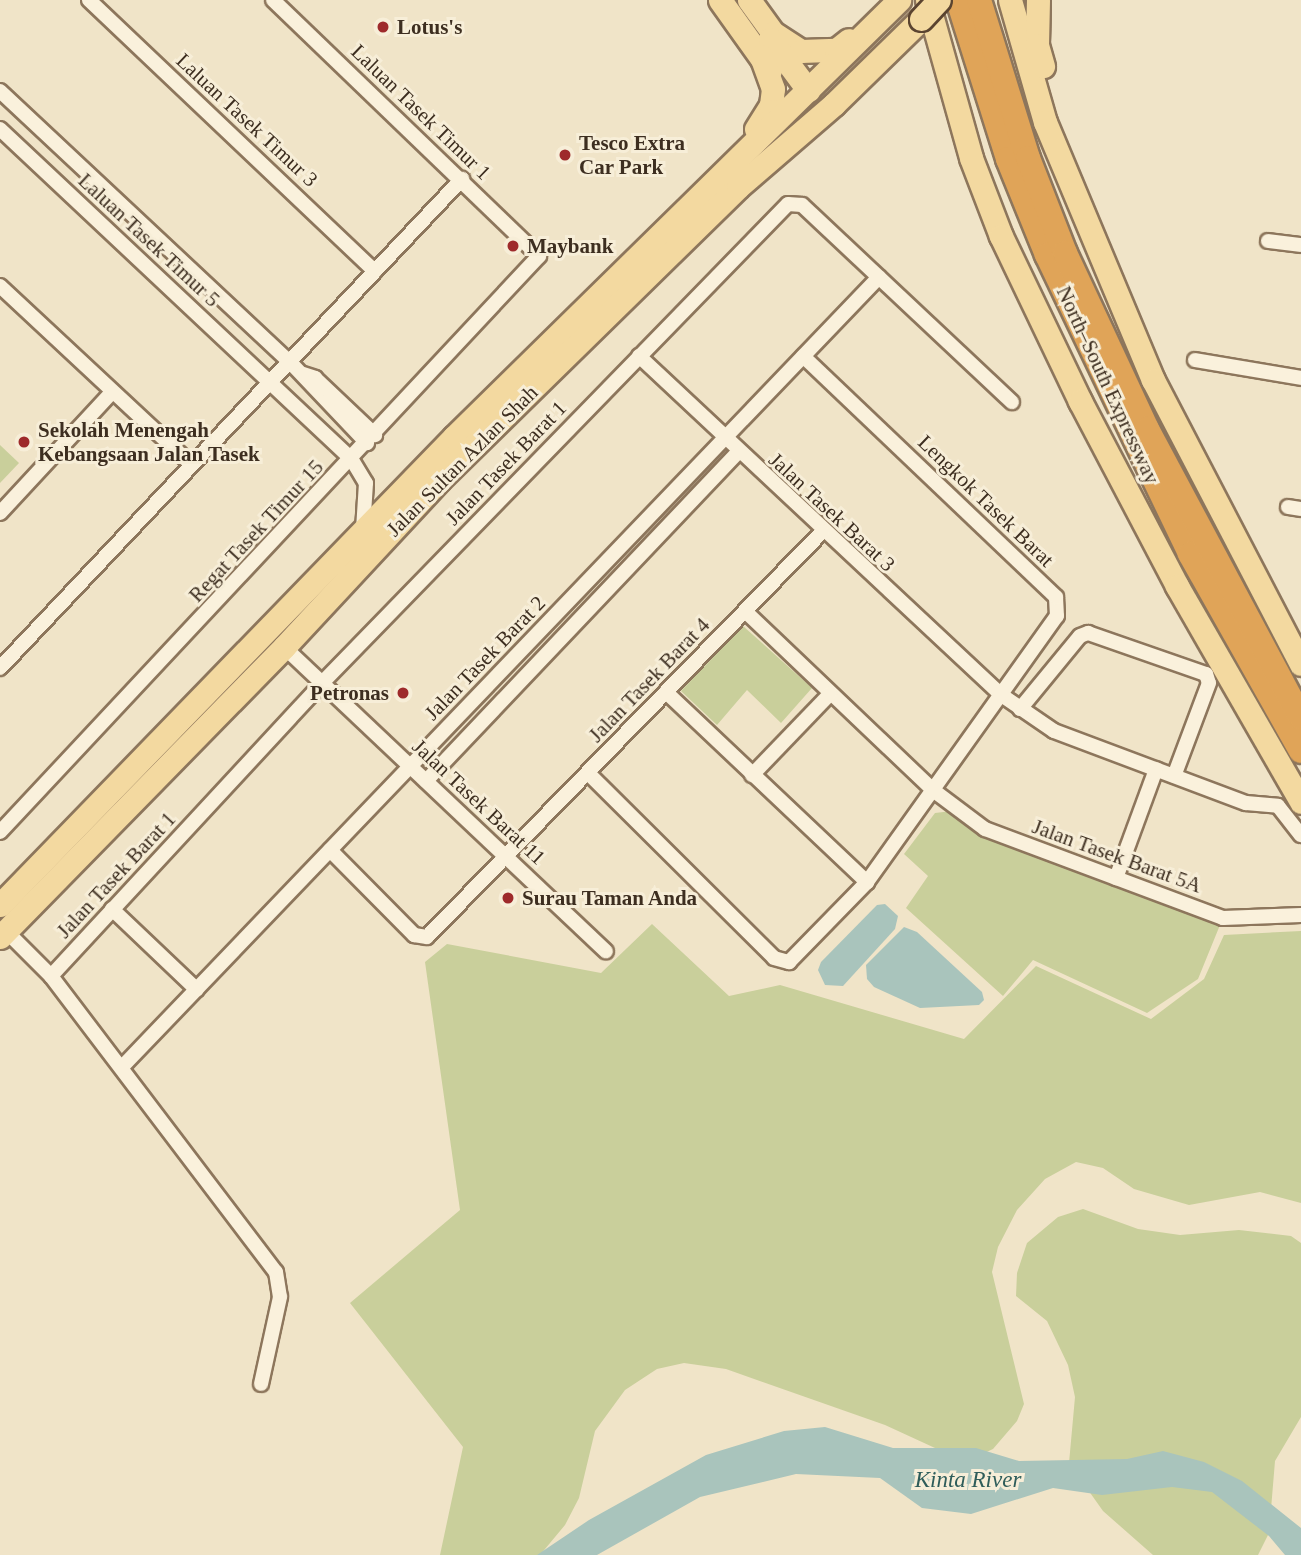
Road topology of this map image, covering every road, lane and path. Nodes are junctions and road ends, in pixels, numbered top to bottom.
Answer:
1 (89, 0) edge
2 (273, 0) edge
3 (720, 0) edge
4 (742, 0) edge
5 (749, 0) edge
6 (939, 0) edge
7 (958, 0) edge
8 (979, 0) edge
9 (1010, 0) edge
10 (1038, 0) edge
11 (918, 6) edge
12 (876, 22) junction
13 (761, 57) junction
14 (0, 91) edge
15 (802, 99) junction
16 (0, 129) edge
17 (787, 144) junction
18 (720, 177) junction
19 (462, 179) junction
20 (1082, 217) junction
21 (1268, 241) dead end
22 (1301, 245) edge
23 (539, 256) joint
24 (375, 271) junction
25 (878, 277) junction
26 (0, 286) edge
27 (639, 356) junction
28 (803, 356) junction
29 (1195, 360) dead end
30 (290, 362) junction
31 (1301, 378) edge
32 (269, 382) junction
33 (112, 392) junction
34 (1012, 402) dead end
35 (371, 439) junction
36 (724, 439) junction
37 (738, 452) junction
38 (352, 460) junction
39 (192, 465) junction
40 (0, 513) edge
41 (363, 530) junction
42 (822, 532) junction
43 (745, 611) junction
44 (284, 647) junction
45 (1301, 664) edge
46 (0, 668) edge
47 (322, 683) junction
48 (667, 692) junction
49 (830, 694) junction
50 (1000, 694) junction
51 (1020, 709) junction
52 (1301, 717) edge
53 (1301, 751) edge
54 (411, 766) junction
55 (1156, 769) junction
56 (588, 773) junction
57 (752, 775) junction
58 (1174, 776) junction
59 (426, 781) junction
60 (933, 790) junction
61 (1301, 802) edge
62 (0, 832) edge
63 (1301, 835) edge
64 (330, 850) junction
65 (507, 858) junction
66 (1116, 878) junction
67 (867, 882) junction
68 (0, 905) edge
69 (112, 909) junction
70 (1301, 915) edge
71 (3, 934) edge
72 (606, 951) dead end
73 (51, 976) junction
74 (197, 990) junction
75 (122, 1067) junction
76 (261, 1384) dead end

1 - 24 street, Laluan Tasek Timur 3
2 - 19 street, Laluan Tasek Timur 1
3 - 13 main road
4 - 15 main road
5 - 12 main road
6 - 11 main road, Jalan Sultan Azlan Shah, bridge
7 - 53 highway, North–South Expressway
8 - 52 highway, North–South Expressway
9 - 20 main road
10 - 20 main road
11 - 12 main road, Jalan Sultan Azlan Shah
11 - 15 main road
11 - 17 main road, Jalan Sultan Azlan Shah
11 - 61 main road
12 - 15 main road, Jalan Sultan Azlan Shah
13 - 15 main road
13 - 18 main road
14 - 30 street
15 - 17 main road
15 - 18 main road, Jalan Sultan Azlan Shah
16 - 32 street, Laluan Tasek Timur 5
17 - 44 main road, Jalan Sultan Azlan Shah
18 - 41 main road, Jalan Sultan Azlan Shah
19 - 23 street, Laluan Tasek Timur 1
19 - 24 street
20 - 45 main road
21 - 22 street
23 - 35 street, Regat Tasek Timur 15
24 - 30 street
25 - 27 street, Jalan Tasek Barat 1
25 - 28 street, Jalan Tasek Barat 2
25 - 34 street, Jalan Tasek Barat 1
26 - 33 street
27 - 36 street, Jalan Tasek Barat 3
27 - 47 street, Jalan Tasek Barat 1
28 - 36 street, Jalan Tasek Barat 2
28 - 50 street, Lengkok Tasek Barat
29 - 31 street
30 - 32 street
30 - 35 street
32 - 38 street, Laluan Tasek Timur 5
32 - 39 street
33 - 39 street
33 - 40 street
35 - 38 street, Regat Tasek Timur 15
36 - 37 street, Jalan Tasek Barat 3
36 - 54 street, Jalan Tasek Barat 2
37 - 42 street, Jalan Tasek Barat 3
37 - 59 street
38 - 41 street
38 - 62 street, Regat Tasek Timur 15
39 - 46 street
41 - 68 main road, Jalan Sultan Azlan Shah
42 - 43 street, Jalan Tasek Barat 4
42 - 50 street, Jalan Tasek Barat 3
43 - 48 street, Jalan Tasek Barat 4
43 - 49 street, Jalan Tasek Barat 5A
44 - 47 street, Jalan Tasek Barat 11
44 - 71 main road, Jalan Sultan Azlan Shah
47 - 54 street, Jalan Tasek Barat 11
47 - 69 street, Jalan Tasek Barat 1
48 - 56 street, Jalan Tasek Barat 4
48 - 57 street
49 - 57 street
49 - 60 street, Jalan Tasek Barat 5A
50 - 51 street, Jalan Tasek Barat 3
50 - 60 street, Lengkok Tasek Barat
51 - 55 street, Jalan Tasek Barat 3
51 - 58 street
54 - 59 street, Jalan Tasek Barat 11
54 - 64 street, Jalan Tasek Barat 2
55 - 58 street, Jalan Tasek Barat 3
55 - 66 street
56 - 65 street, Jalan Tasek Barat 4
56 - 67 street, Lengkok Tasek Barat
57 - 67 street
58 - 63 street, Jalan Tasek Barat 3
59 - 65 street, Jalan Tasek Barat 11
60 - 66 street, Jalan Tasek Barat 5A
60 - 67 street, Lengkok Tasek Barat
64 - 65 street, Jalan Tasek Barat 4
64 - 74 street, Jalan Tasek Barat 2
65 - 72 street, Jalan Tasek Barat 11
66 - 70 street, Jalan Tasek Barat 5A
69 - 73 street, Jalan Tasek Barat 1
69 - 74 street
71 - 73 street
73 - 75 street
74 - 75 street, Jalan Tasek Barat 2
75 - 76 street

